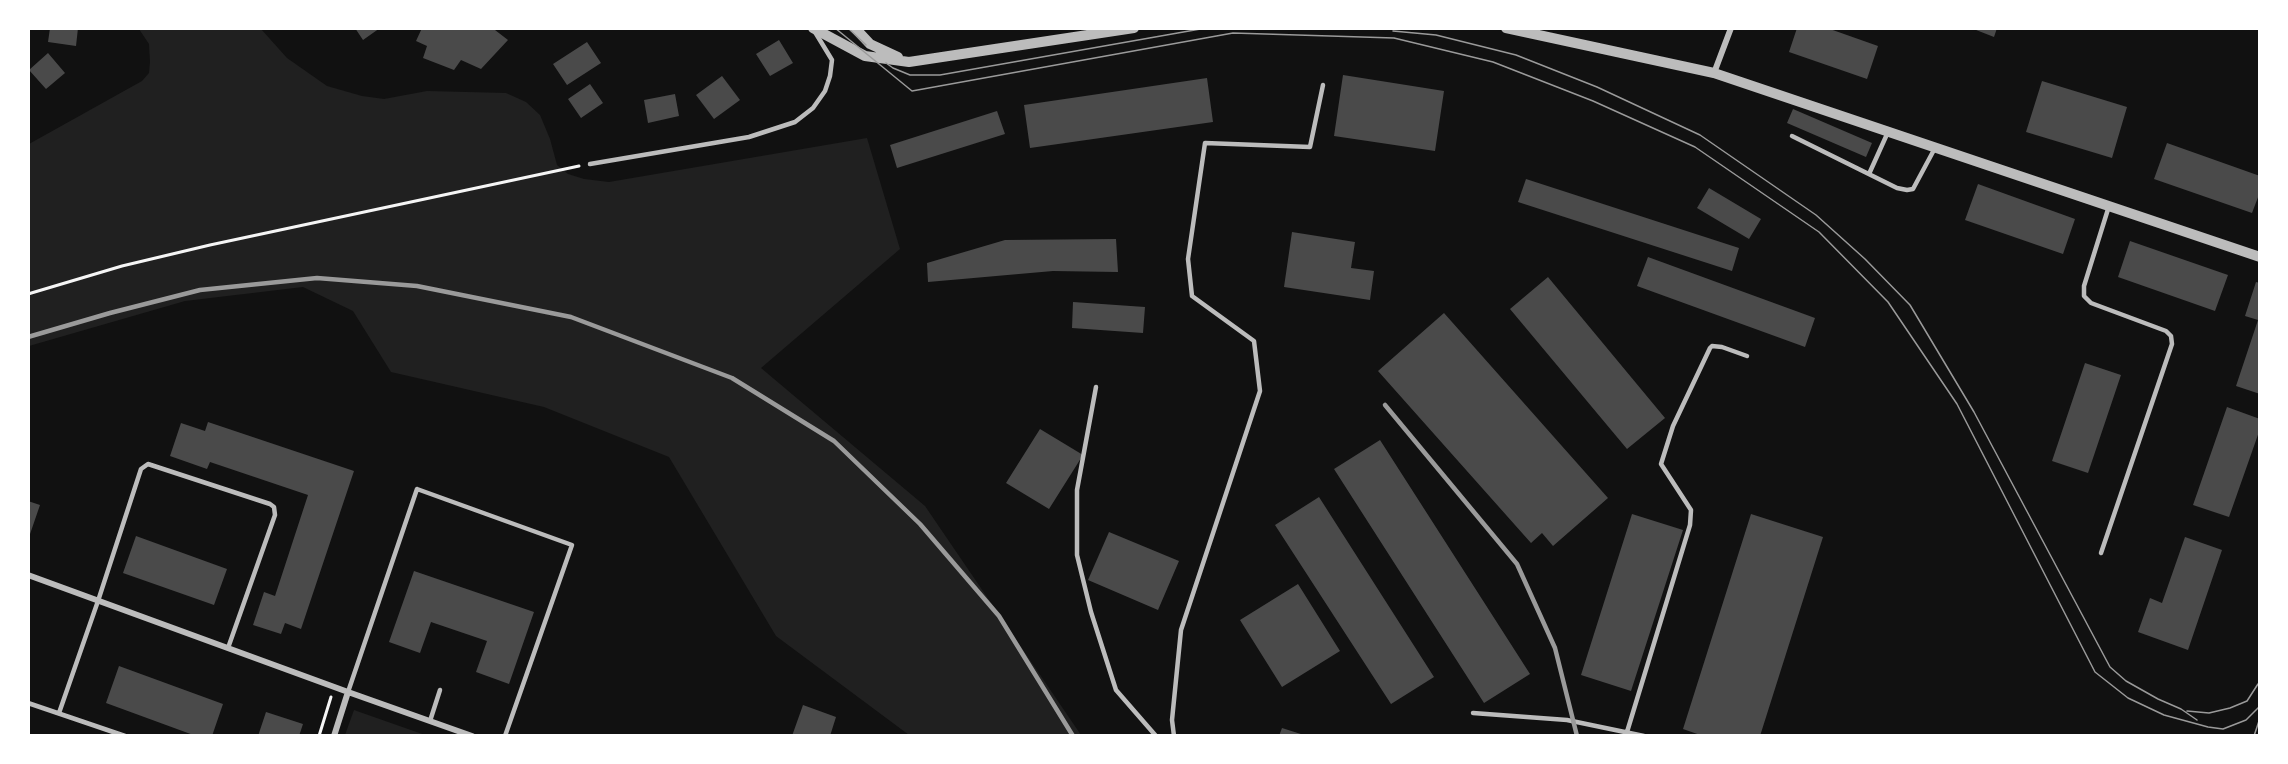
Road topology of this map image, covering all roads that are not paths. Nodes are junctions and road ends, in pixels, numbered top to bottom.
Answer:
1 (855, 28) edge
2 (1134, 28) edge
3 (1506, 28) edge
4 (1731, 28) edge
5 (813, 29) edge
6 (909, 62) junction
7 (1714, 73) junction
8 (1323, 85) dead end
9 (1888, 132) junction
10 (1792, 136) dead end
11 (1935, 148) junction
12 (590, 164) road end
13 (1869, 174) junction
14 (2109, 206) junction
15 (2259, 257) edge
16 (1747, 356) dead end
17 (1096, 387) dead end
18 (2101, 553) dead end
19 (28, 575) edge
20 (98, 601) junction
21 (228, 648) junction
22 (440, 690) dead end
23 (348, 692) junction
24 (28, 703) edge
25 (59, 713) junction
26 (1473, 713) dead end
27 (430, 721) junction
28 (1627, 732) junction
29 (125, 735) edge
30 (334, 735) edge
31 (472, 735) edge
32 (505, 735) edge
33 (1156, 735) edge
34 (1174, 735) edge
35 (1644, 735) edge

1 - 6 street
2 - 6 street
3 - 7 street
4 - 7 street
5 - 6 street
5 - 12 lane
7 - 9 street
8 - 34 lane
9 - 11 street
9 - 13 lane
10 - 13 lane
11 - 13 lane
11 - 14 street
14 - 15 street
14 - 18 lane
16 - 28 lane
17 - 33 lane
19 - 20 street
20 - 21 street
20 - 21 lane
20 - 25 lane
21 - 23 street
22 - 27 lane
23 - 27 street
23 - 30 street
23 - 32 lane
24 - 25 lane
25 - 29 lane
26 - 28 lane
27 - 31 street
28 - 35 lane

